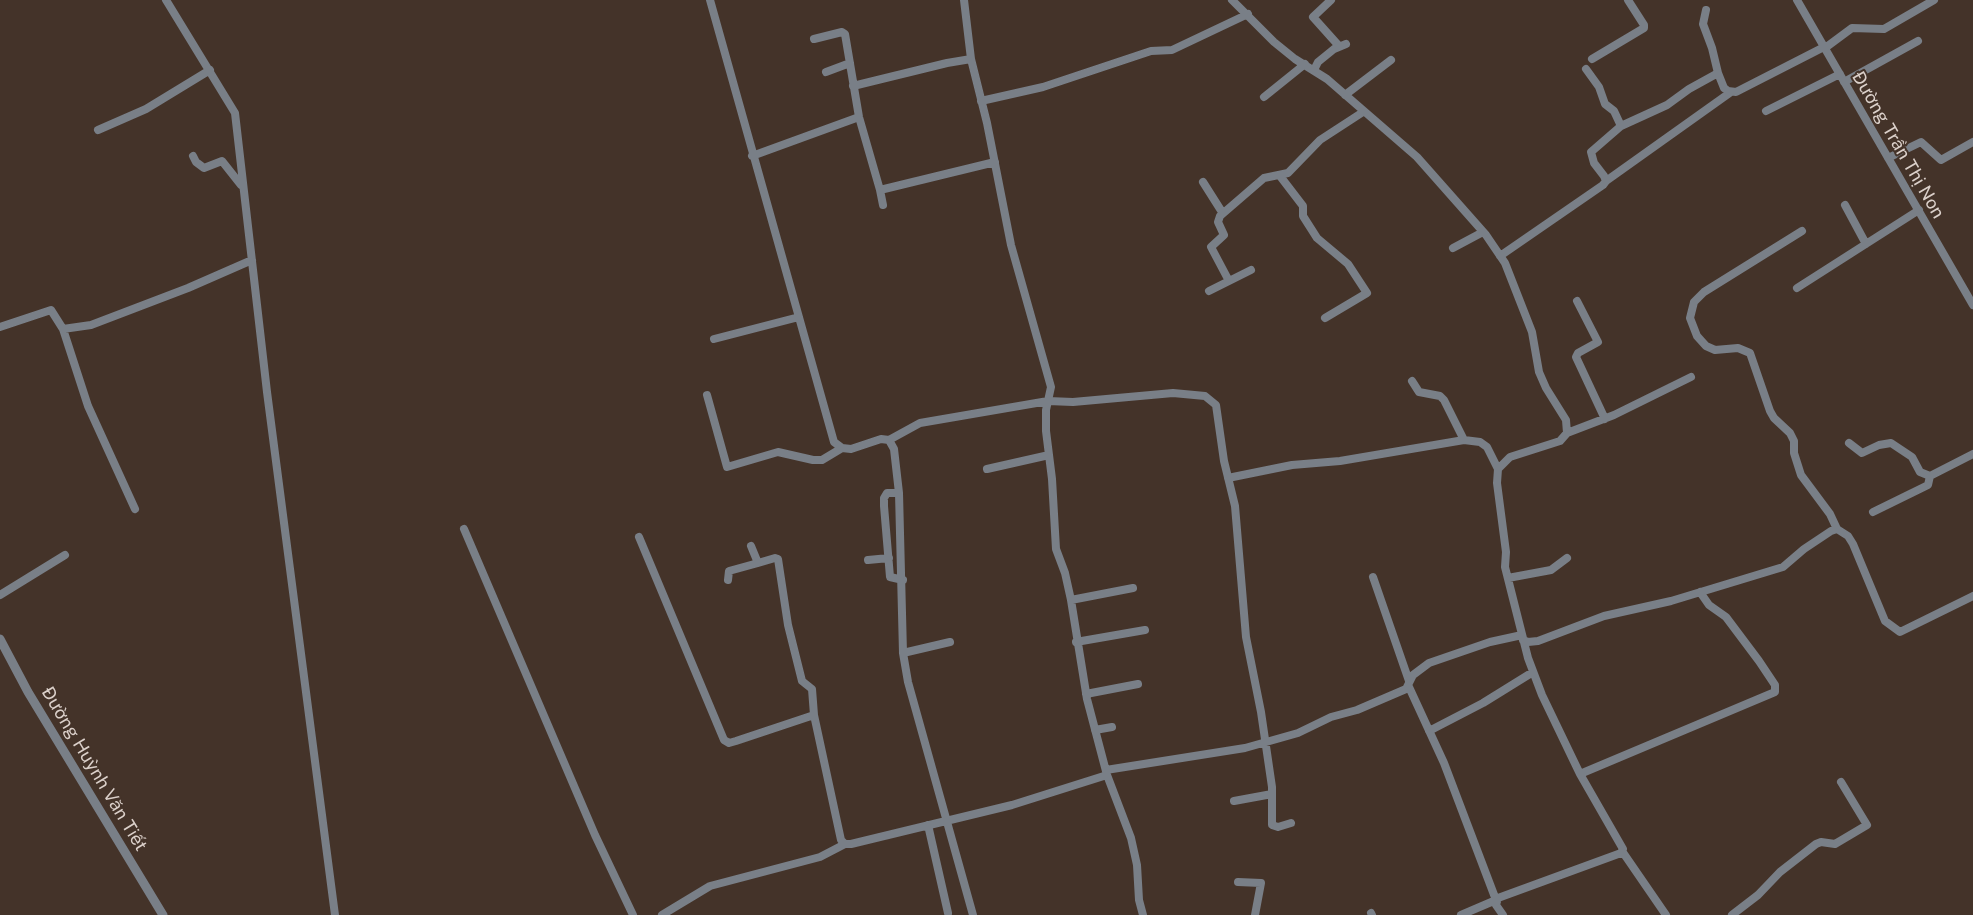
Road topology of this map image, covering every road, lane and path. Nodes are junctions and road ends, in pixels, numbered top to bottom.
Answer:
1 (166, 0) edge
2 (710, 0) edge
3 (964, 0) edge
4 (1232, 0) edge
5 (1331, 0) edge
6 (1628, 0) edge
7 (1797, 0) edge
8 (1934, 0) edge
9 (1706, 10) dead end
10 (1248, 14) junction
11 (814, 39) dead end
12 (1918, 41) dead end
13 (1824, 47) junction
14 (1592, 58) dead end
15 (971, 59) junction
16 (1391, 60) dead end
17 (850, 63) junction
18 (1305, 64) junction
19 (1586, 69) dead end
20 (210, 70) junction
21 (1314, 70) junction
22 (826, 72) dead end
23 (1718, 73) junction
24 (1840, 74) junction
25 (1844, 82) junction
26 (853, 86) junction
27 (1732, 92) junction
28 (1345, 95) junction
29 (1264, 97) dead end
30 (981, 101) junction
31 (1364, 112) junction
32 (1766, 112) dead end
33 (859, 117) junction
34 (1621, 126) junction
35 (98, 130) dead end
36 (1973, 142) edge
37 (193, 156) dead end
38 (752, 156) junction
39 (1888, 158) junction
40 (994, 162) junction
41 (1280, 176) junction
42 (1606, 181) junction
43 (1203, 182) dead end
44 (242, 187) junction
45 (880, 190) junction
46 (883, 205) dead end
47 (1845, 205) dead end
48 (1919, 210) junction
49 (1222, 212) junction
50 (1802, 231) dead end
51 (1483, 232) junction
52 (1866, 244) junction
53 (1453, 248) dead end
54 (1500, 256) junction
55 (252, 260) junction
56 (1251, 270) dead end
57 (1229, 280) junction
58 (1797, 288) dead end
59 (1209, 291) dead end
60 (1577, 301) dead end
61 (1973, 305) edge
62 (799, 317) junction
63 (1325, 318) dead end
64 (0, 327) edge
65 (63, 329) junction
66 (714, 339) dead end
67 (1691, 377) dead end
68 (1412, 381) dead end
69 (707, 395) dead end
70 (1048, 401) junction
71 (1605, 419) junction
72 (1567, 433) junction
73 (889, 440) junction
74 (1464, 440) junction
75 (1849, 443) dead end
76 (842, 448) junction
77 (1973, 454) edge
78 (1049, 455) junction
79 (987, 469) dead end
80 (1498, 469) junction
81 (1930, 476) junction
82 (1228, 478) junction
83 (899, 493) junction
84 (135, 509) dead end
85 (1873, 512) dead end
86 (464, 529) dead end
87 (1837, 529) junction
88 (638, 538) dead end
89 (752, 546) dead end
90 (65, 555) dead end
91 (889, 558) junction
92 (1567, 558) dead end
93 (868, 560) dead end
94 (758, 563) junction
95 (1373, 577) dead end
96 (1508, 578) junction
97 (728, 580) dead end
98 (903, 580) junction
99 (1134, 588) dead end
100 (1700, 592) junction
101 (0, 596) edge
102 (1973, 596) edge
103 (1071, 600) junction
104 (1145, 630) dead end
105 (1523, 637) junction
106 (0, 639) edge
107 (950, 642) dead end
108 (1076, 642) junction
109 (903, 654) junction
110 (1533, 672) junction
111 (1138, 684) dead end
112 (1409, 684) junction
113 (1086, 694) junction
114 (814, 715) junction
115 (1112, 727) dead end
116 (1095, 730) junction
117 (1429, 730) junction
118 (1265, 742) junction
119 (1106, 773) junction
120 (1580, 774) junction
121 (1841, 782) dead end
122 (1272, 794) junction
123 (1234, 801) dead end
124 (945, 820) junction
125 (1291, 823) dead end
126 (928, 825) junction
127 (845, 844) junction
128 (1622, 851) junction
129 (1238, 882) dead end
130 (1496, 900) junction
131 (948, 913) dead end
132 (163, 915) edge
133 (335, 915) edge
134 (633, 915) edge
135 (662, 915) edge
136 (973, 915) edge
137 (1143, 915) edge
138 (1255, 915) edge
139 (1461, 915) edge
140 (1503, 915) edge
141 (1666, 915) edge
142 (1732, 915) edge

1 - 20 street
2 - 38 street
3 - 15 street
4 - 10 street
5 - 21 street
6 - 14 street
7 - 13 street, Đường Trần Thị Non
8 - 13 street
9 - 23 street
10 - 18 street
10 - 30 street
11 - 17 street
12 - 25 street
13 - 24 street, Đường Trần Thị Non
13 - 27 street
15 - 26 street
15 - 30 street
16 - 28 street
17 - 22 street
17 - 26 street
18 - 21 street
18 - 29 street
19 - 34 street
20 - 35 street
20 - 44 street
21 - 28 street
23 - 27 street
23 - 34 street
24 - 25 street, Đường Trần Thị Non
24 - 32 street
25 - 39 street, Đường Trần Thị Non
26 - 33 street
27 - 42 street
28 - 31 street
30 - 40 street
31 - 41 street
31 - 51 street
33 - 38 street
33 - 45 street
34 - 42 street
36 - 39 street
37 - 44 street
38 - 62 street
39 - 48 street, Đường Trần Thị Non
40 - 45 street
40 - 70 street
41 - 49 street
41 - 63 street
42 - 54 street
43 - 49 street
44 - 55 street
45 - 46 street
47 - 52 street
48 - 52 street
48 - 61 street, Đường Trần Thị Non
49 - 57 street
50 - 87 street
51 - 53 street
51 - 54 street
52 - 58 street
54 - 72 street
55 - 65 street
55 - 133 street
56 - 57 street
57 - 59 street
60 - 71 street
62 - 66 street
62 - 76 street
64 - 65 street
65 - 84 street
67 - 71 street
68 - 74 street
69 - 76 street
70 - 73 street
70 - 78 street
70 - 82 street
71 - 72 street
72 - 80 street
73 - 76 street
73 - 83 street
74 - 80 street
74 - 82 street
75 - 81 street
77 - 81 street
78 - 79 street
78 - 103 street
80 - 96 street
81 - 85 street
82 - 118 street
83 - 91 street
83 - 98 street
86 - 134 street
87 - 100 street
87 - 102 street
88 - 114 street
89 - 94 street
90 - 101 street
91 - 93 street
91 - 98 street
92 - 96 street
94 - 97 street
94 - 114 street
95 - 112 street
96 - 105 street
98 - 109 street
99 - 103 street
100 - 105 street
100 - 120 street
103 - 108 street
104 - 108 street
105 - 110 street
105 - 112 street
106 - 132 street, Đường Huỳnh Văn Tiết
107 - 109 street
108 - 113 street
109 - 124 street
110 - 117 street
110 - 120 street
111 - 113 street
112 - 117 street
112 - 118 street
113 - 116 street
114 - 127 street
115 - 116 street
116 - 119 street
117 - 130 street
118 - 119 street
118 - 122 street
119 - 124 street
119 - 137 street
120 - 128 street
121 - 142 street
122 - 123 street
122 - 125 street
124 - 126 street
124 - 136 street
126 - 127 street
126 - 131 street
127 - 135 street
128 - 130 street
128 - 141 street
129 - 138 street
130 - 139 street
130 - 140 street

